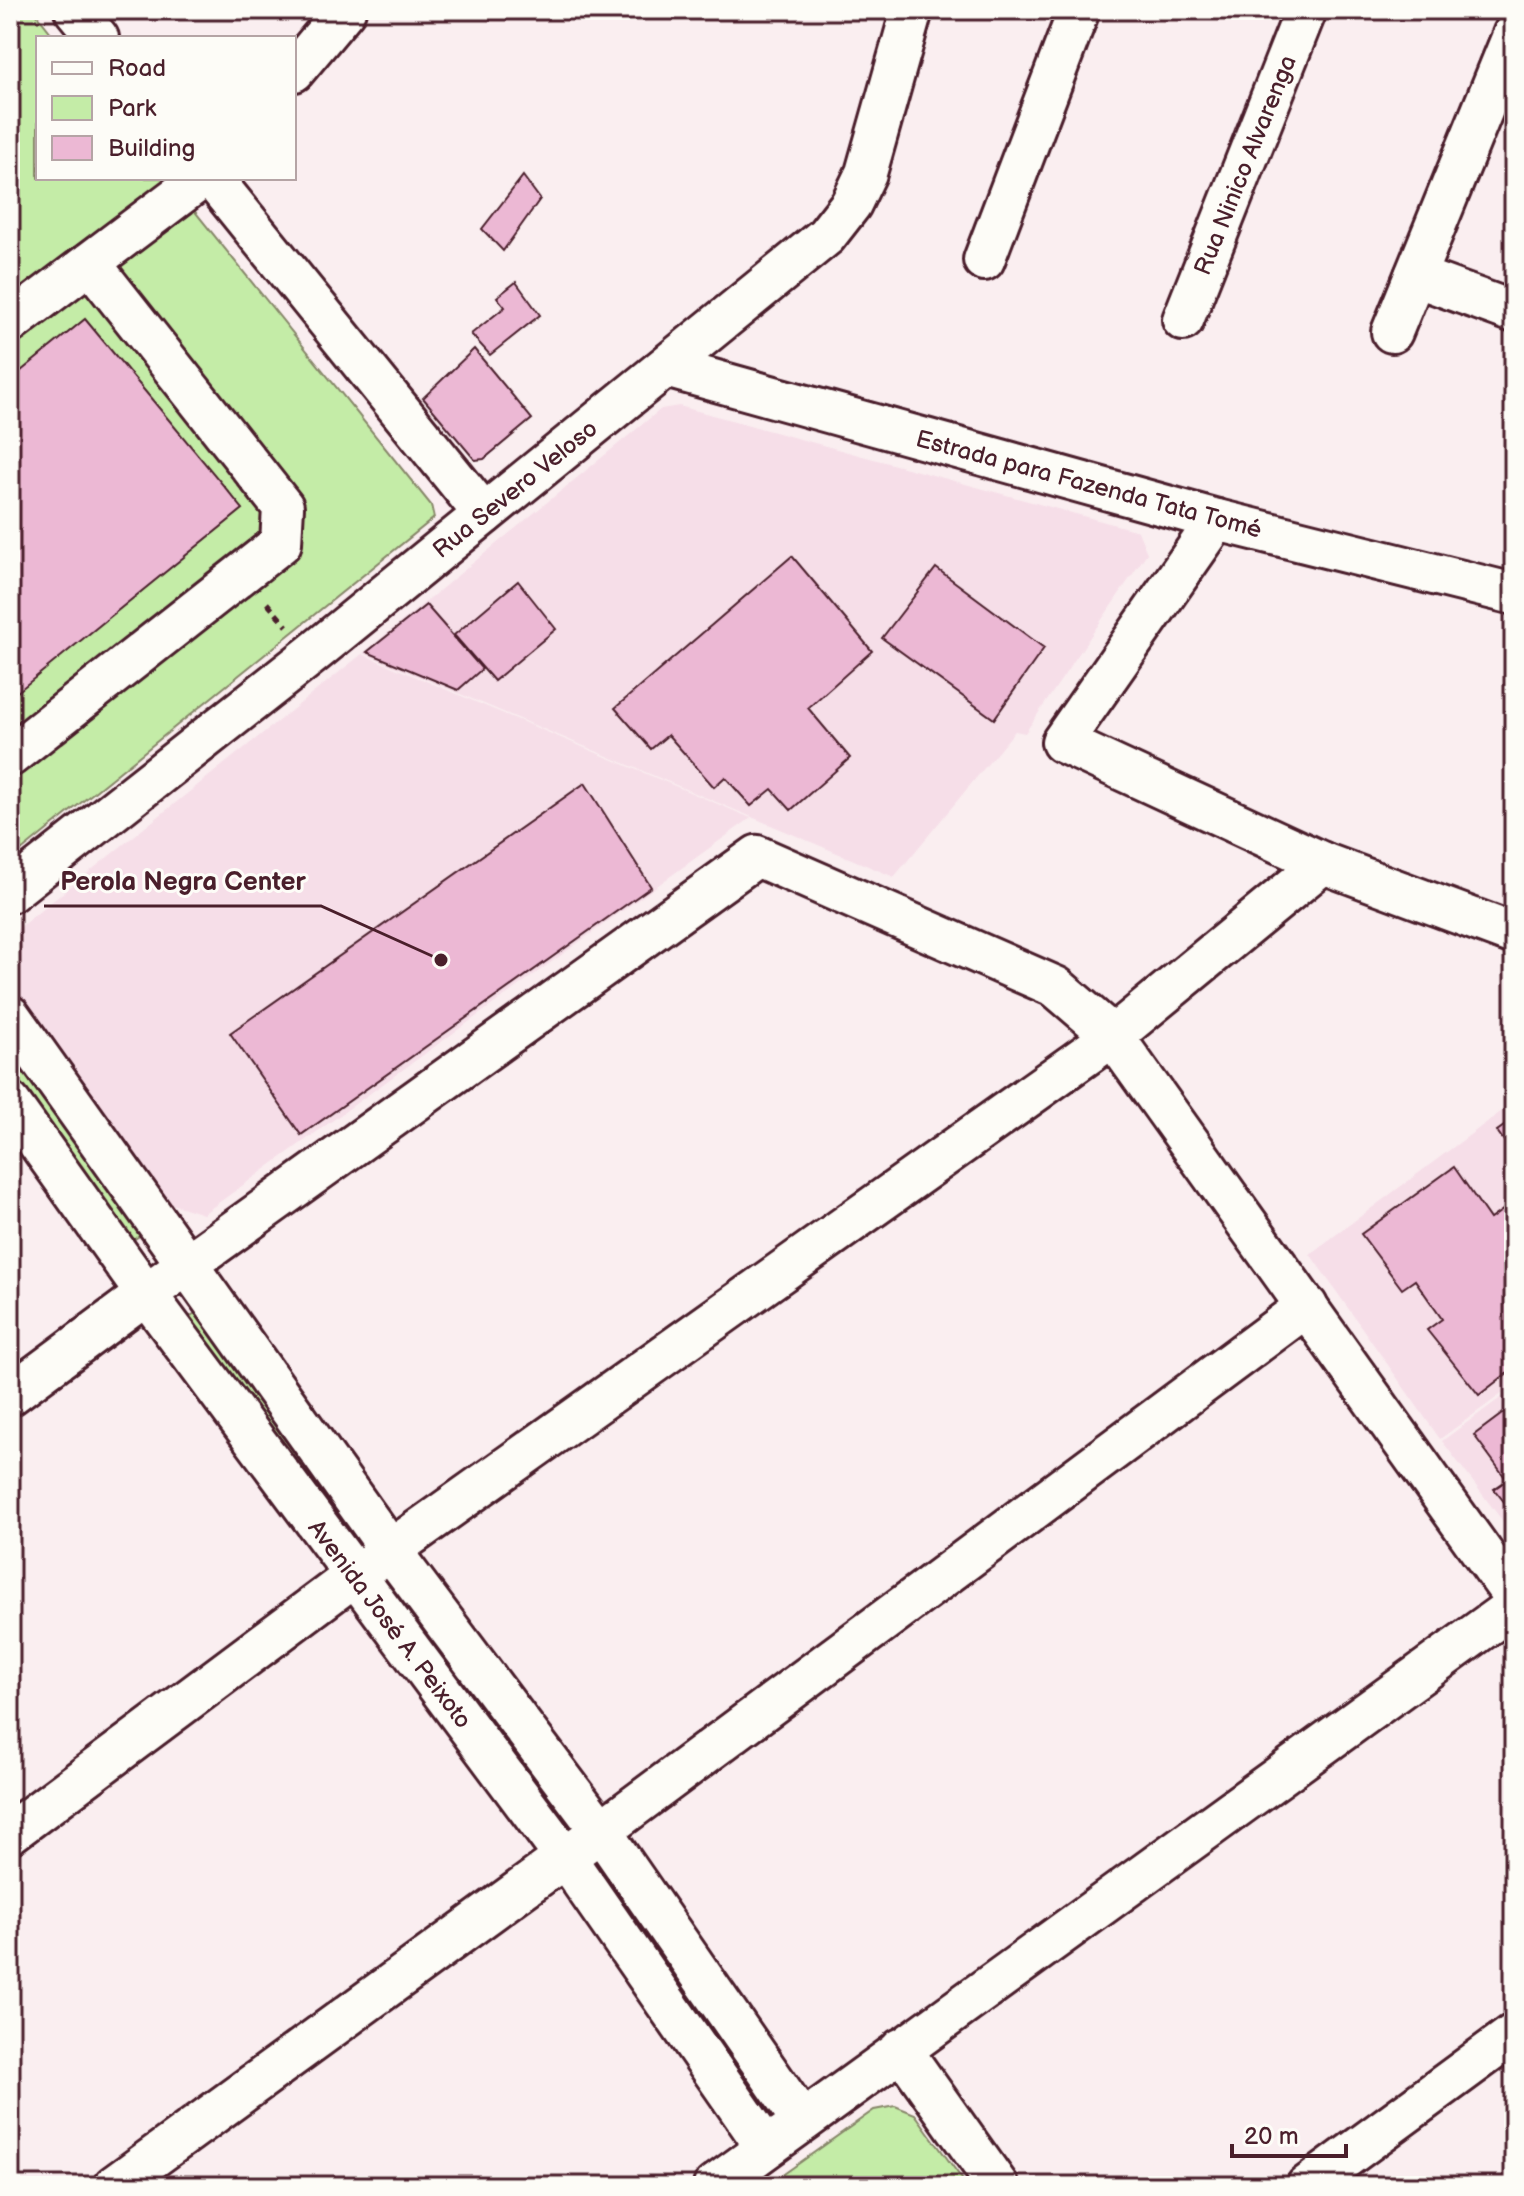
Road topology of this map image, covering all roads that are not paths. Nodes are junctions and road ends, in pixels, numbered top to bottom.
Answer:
1 (75, 10) edge
2 (345, 10) edge
3 (912, 10) edge
4 (1079, 10) edge
5 (1306, 10) edge
6 (1514, 33) edge
7 (96, 36) edge
8 (296, 69) edge
9 (1502, 91) edge
10 (199, 180) edge
11 (214, 180) edge
12 (984, 260) dead end
13 (90, 263) junction
14 (1415, 276) junction
15 (1514, 312) edge
16 (14, 314) edge
17 (1183, 320) dead end
18 (1392, 332) dead end
19 (666, 367) junction
20 (484, 514) junction
21 (1217, 520) junction
22 (1514, 594) edge
23 (10, 756) edge
24 (1323, 863) junction
25 (10, 892) edge
26 (1514, 934) edge
27 (10, 1016) edge
28 (1113, 1036) junction
29 (10, 1103) edge
30 (188, 1264) junction
31 (146, 1294) junction
32 (1307, 1306) junction
33 (10, 1395) edge
34 (391, 1551) junction
35 (354, 1576) junction
36 (1514, 1597) edge
37 (1514, 1606) edge
38 (601, 1831) junction
39 (10, 1833) edge
40 (564, 1856) junction
41 (1514, 2034) edge
42 (901, 2049) junction
43 (802, 2121) junction
44 (766, 2147) junction
45 (114, 2186) edge
46 (714, 2186) edge
47 (998, 2186) edge
48 (1307, 2186) edge

1 - 7 street
2 - 8 street
3 - 19 street, Rua Severo Veloso
4 - 12 street
5 - 17 street, Rua Ninico Alvarenga
6 - 9 street
9 - 14 street
10 - 13 street
11 - 20 street
13 - 16 street
13 - 23 street
14 - 15 street
14 - 18 street
19 - 20 street, Rua Severo Veloso
19 - 21 street, Estrada para Fazenda Tata Tomé
20 - 25 street, Rua Severo Veloso
21 - 22 street, Estrada para Fazenda Tata Tomé
21 - 24 street
24 - 26 street
24 - 28 street
27 - 30 street
28 - 30 street
28 - 32 street
28 - 34 street
29 - 31 street, Avenida José A. Peixoto
30 - 31 street
30 - 34 street
31 - 33 street
31 - 35 street, Avenida José A. Peixoto
32 - 36 street
32 - 38 street
34 - 35 street
34 - 38 street
35 - 39 street
35 - 40 street, Avenida José A. Peixoto
37 - 42 street
38 - 40 street
38 - 43 street
40 - 44 street, Avenida José A. Peixoto
40 - 45 street
41 - 48 street
42 - 43 street
42 - 47 street
43 - 44 street
44 - 46 street

